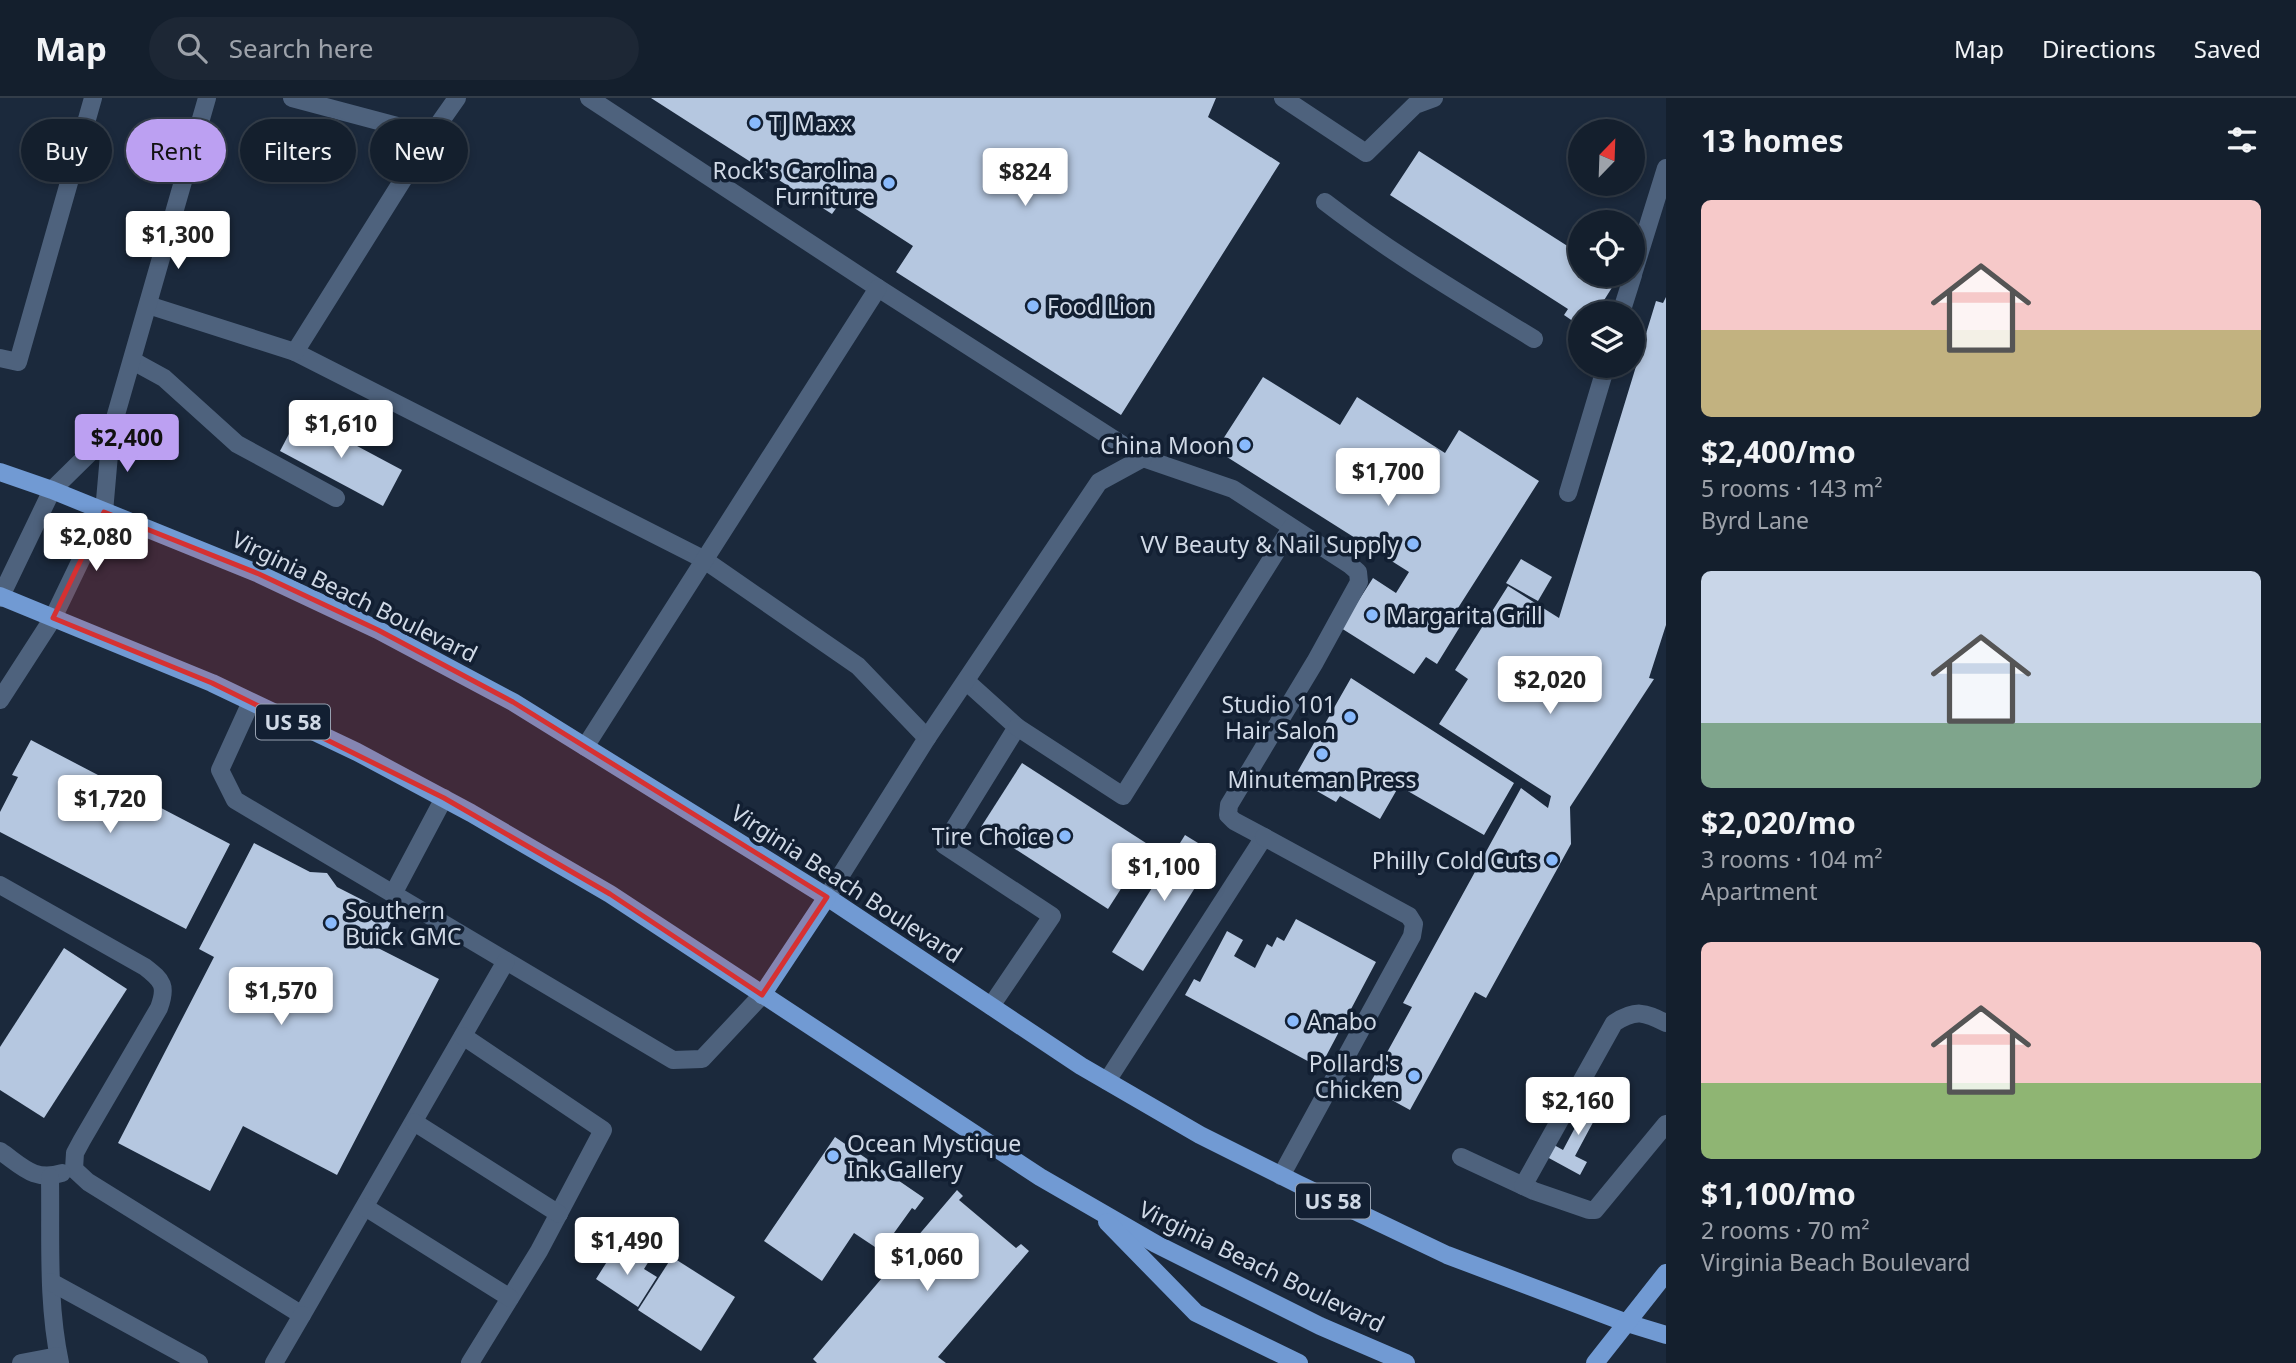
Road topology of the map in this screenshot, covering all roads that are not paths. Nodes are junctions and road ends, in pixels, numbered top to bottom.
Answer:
1 (93, 98) edge
2 (207, 98) edge
3 (292, 98) edge
4 (457, 98) edge
5 (589, 98) edge
6 (1283, 98) edge
7 (1434, 98) edge
8 (1414, 102) edge
9 (371, 119) edge
10 (442, 119) edge
11 (1666, 168) edge
12 (402, 182) edge
13 (1325, 202) dead end
14 (1645, 236) edge
15 (878, 288) junction
16 (148, 305) junction
17 (1534, 339) dead end
18 (295, 352) junction
19 (0, 358) edge
20 (132, 361) junction
21 (1602, 378) edge
22 (111, 432) junction
23 (1143, 458) junction
24 (0, 472) edge
25 (52, 490) junction
26 (1568, 493) dead end
27 (335, 498) dead end
28 (104, 512) junction
29 (1291, 528) junction
30 (703, 559) junction
31 (0, 597) edge
32 (52, 618) junction
33 (967, 682) junction
34 (0, 700) edge
35 (251, 702) junction
36 (1017, 727) junction
37 (927, 738) junction
38 (585, 747) junction
39 (444, 798) junction
40 (1264, 837) junction
41 (0, 885) edge
42 (393, 894) junction
43 (827, 897) junction
44 (506, 961) junction
45 (762, 995) junction
46 (991, 1006) junction
47 (1666, 1023) edge
48 (463, 1036) junction
49 (1107, 1081) junction
50 (414, 1122) junction
51 (1666, 1124) edge
52 (0, 1151) edge
53 (1461, 1157) dead end
54 (74, 1169) junction
55 (1281, 1176) junction
56 (50, 1177) junction
57 (1523, 1186) junction
58 (365, 1207) junction
59 (1092, 1207) junction
60 (559, 1214) junction
61 (1666, 1273) edge
62 (51, 1282) junction
63 (510, 1298) junction
64 (302, 1315) junction
65 (1627, 1323) junction
66 (1666, 1335) edge
67 (59, 1359) edge
68 (21, 1363) edge
69 (199, 1363) edge
70 (274, 1363) edge
71 (470, 1363) edge
72 (1299, 1363) edge
73 (1406, 1363) edge
74 (1595, 1363) edge

1 - 19 street
2 - 16 street
3 - 9 street
4 - 10 street
5 - 15 street
6 - 8 street
7 - 8 street
11 - 14 street
12 - 18 street
13 - 17 street
15 - 23 street
15 - 30 street
16 - 18 street
16 - 20 street
18 - 30 street
20 - 22 street
20 - 27 street
21 - 26 street
22 - 25 street
22 - 28 street
23 - 29 street
23 - 33 street
24 - 25 main road, Virginia Beach Boulevard / US 58
25 - 28 main road, Virginia Beach Boulevard / US 58
25 - 31 street
28 - 32 street
28 - 38 main road, Virginia Beach Boulevard / US 58
29 - 36 street
29 - 40 street
30 - 37 street
30 - 38 street
31 - 32 main road, Virginia Beach Boulevard / US 58
32 - 34 street
32 - 35 main road, Virginia Beach Boulevard / US 58
33 - 36 street
33 - 37 street
35 - 39 main road, Virginia Beach Boulevard / US 58
35 - 42 street
36 - 46 street
37 - 43 street
38 - 43 main road, Virginia Beach Boulevard / US 58
39 - 42 street
39 - 45 main road, Virginia Beach Boulevard / US 58
40 - 49 street
40 - 55 street
41 - 54 street
42 - 44 street
43 - 45 main road
43 - 46 main road, Virginia Beach Boulevard / US 58
44 - 45 street
44 - 48 street
45 - 59 main road, Virginia Beach Boulevard / US 58
46 - 49 main road, Virginia Beach Boulevard / US 58
47 - 57 street
48 - 50 street
48 - 60 street
49 - 55 main road, Virginia Beach Boulevard / US 58
50 - 58 street
50 - 60 street
51 - 57 street
52 - 56 street
53 - 57 street
54 - 56 street
54 - 64 street
55 - 65 main road, Virginia Beach Boulevard / US 58
56 - 62 street
58 - 63 street
58 - 64 street
59 - 72 main road
59 - 73 main road, Virginia Beach Boulevard / US 58
60 - 63 street
61 - 65 main road
62 - 67 street
62 - 69 street
63 - 71 street
64 - 70 street
65 - 66 main road, Virginia Beach Boulevard / US 58
65 - 74 main road
67 - 68 street

